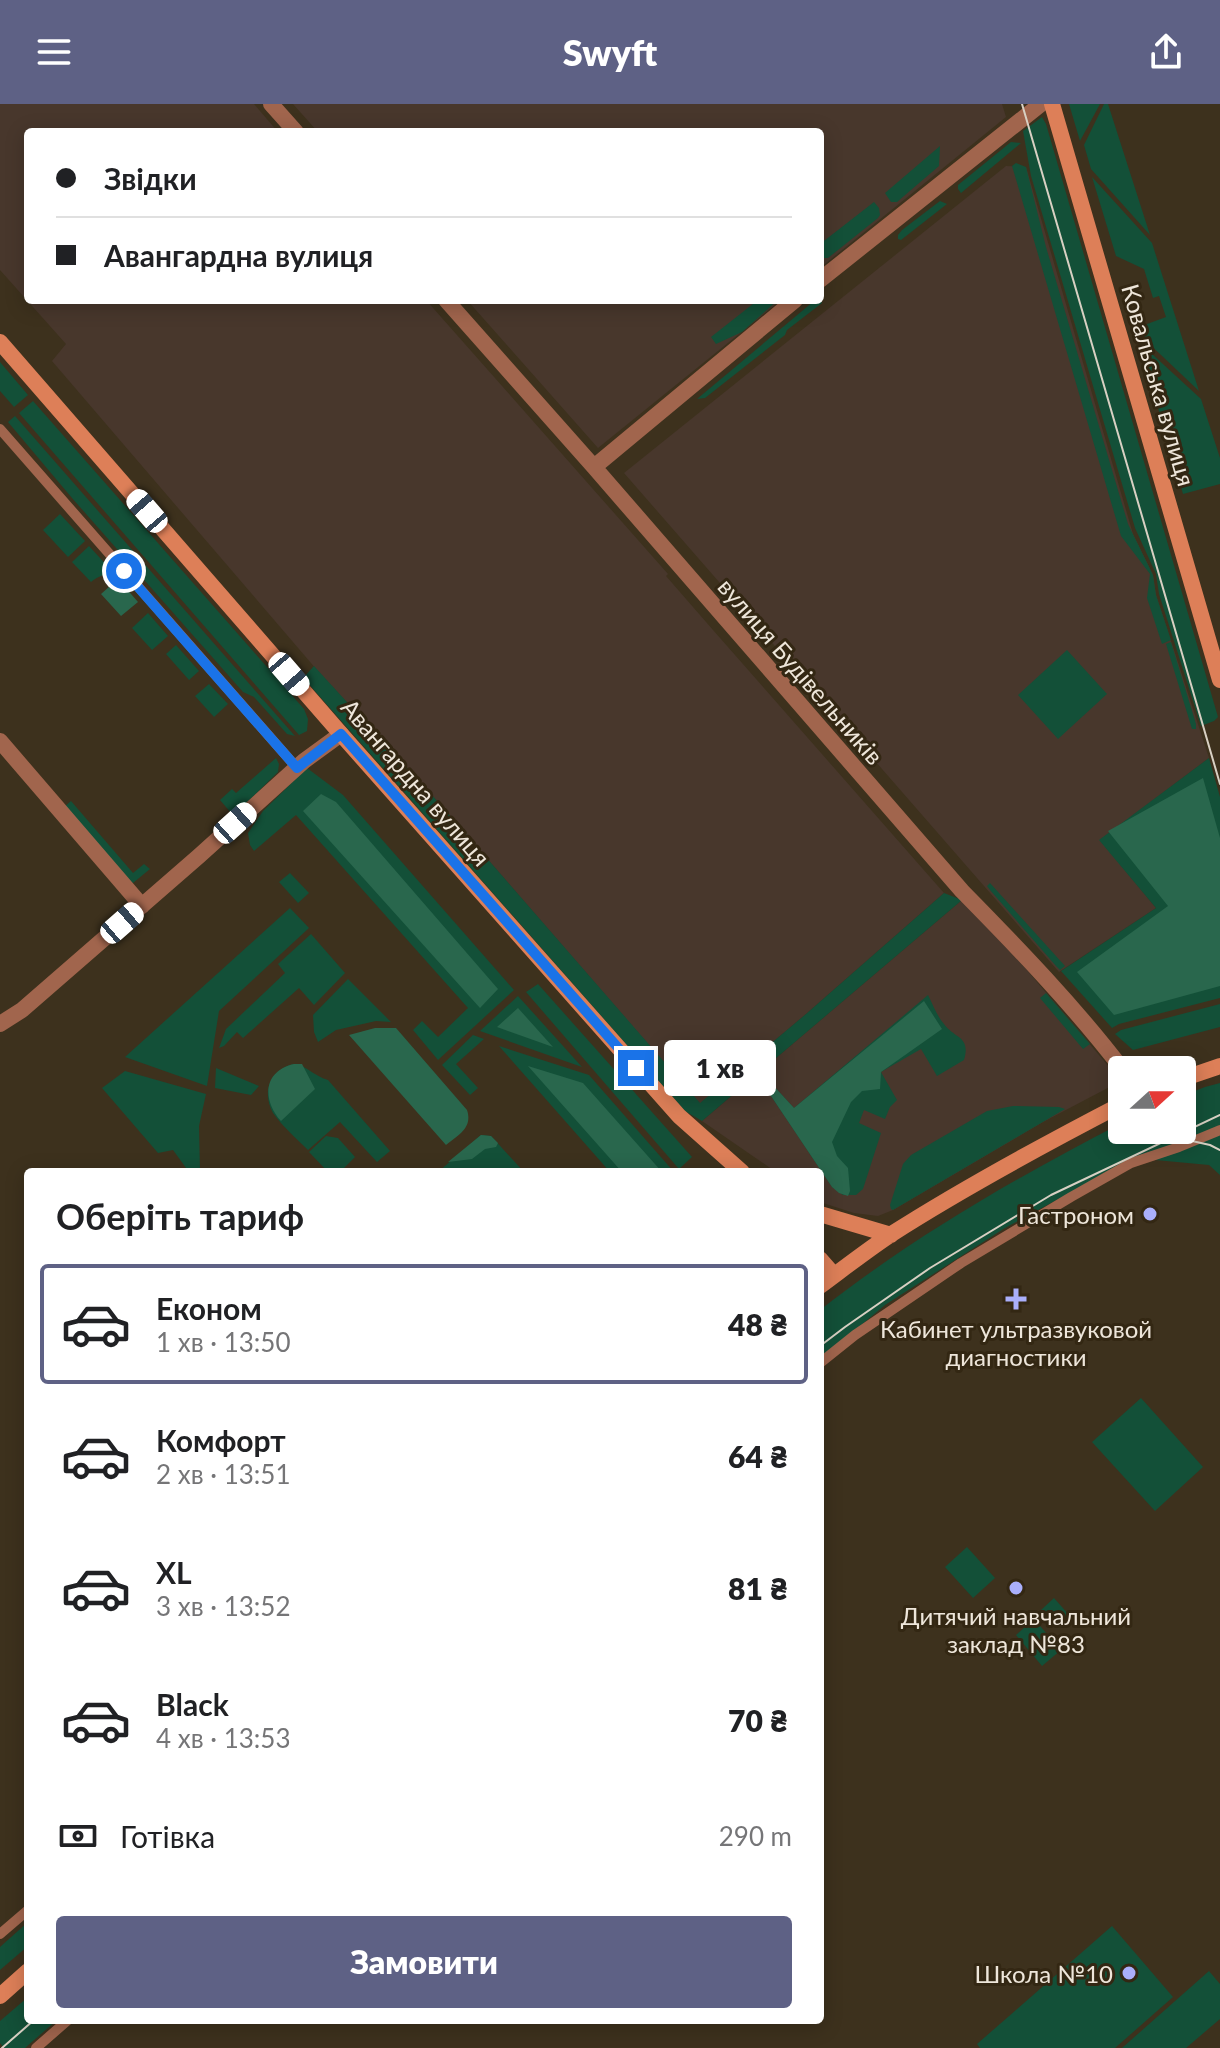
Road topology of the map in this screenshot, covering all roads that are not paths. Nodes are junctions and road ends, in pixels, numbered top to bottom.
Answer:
1 (271, 104) edge
2 (1041, 104) edge
3 (1052, 104) edge
4 (292, 128) edge
5 (824, 277) edge
6 (450, 304) edge
7 (790, 304) edge
8 (0, 342) edge
9 (0, 429) edge
10 (594, 467) junction
11 (1220, 680) edge
12 (341, 734) junction
13 (0, 741) edge
14 (297, 768) junction
15 (142, 906) junction
16 (0, 1024) edge
17 (1112, 1056) edge
18 (1220, 1066) edge
19 (1196, 1074) edge
20 (1108, 1111) edge
21 (1220, 1130) edge
22 (739, 1168) edge
23 (824, 1215) edge
24 (891, 1235) junction
25 (824, 1264) edge
26 (834, 1275) junction
27 (824, 1283) edge
28 (824, 1360) edge
29 (24, 1913) edge
30 (0, 1934) edge
31 (24, 1975) edge
32 (0, 1996) edge
33 (63, 2024) edge
34 (36, 2048) edge

1 - 4 street
2 - 5 street
3 - 11 street, Ковальська вулиця
6 - 10 street, вулиця Будівельників
7 - 10 street
8 - 12 street, Авангардна вулиця
9 - 14 lane
10 - 17 street, вулиця Будівельників
12 - 14 street
12 - 22 street, Авангардна вулиця
13 - 15 street
14 - 15 street
15 - 16 street
18 - 19 street
20 - 24 street
21 - 28 lane
23 - 24 street
24 - 26 street
25 - 26 street
26 - 27 street
29 - 30 lane
31 - 32 street
33 - 34 lane

